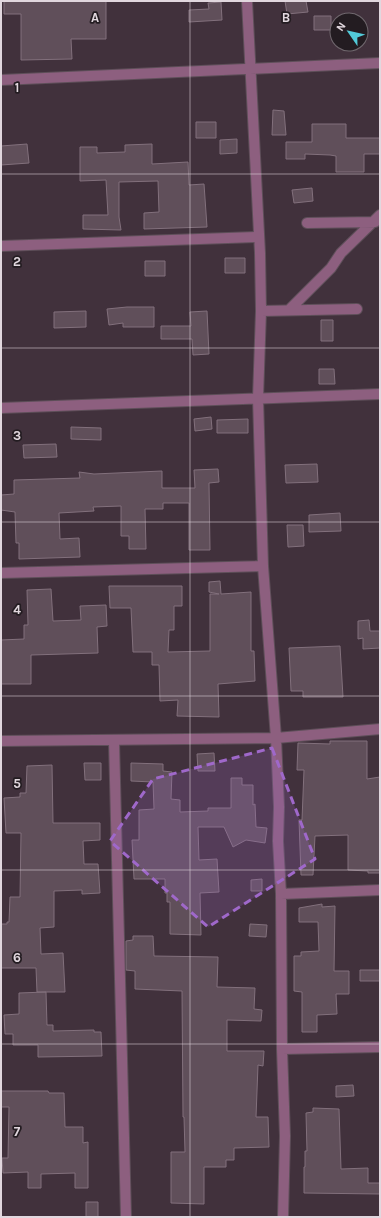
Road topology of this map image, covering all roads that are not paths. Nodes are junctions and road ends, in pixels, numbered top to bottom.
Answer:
1 (247, 1) edge
2 (380, 63) edge
3 (250, 68) junction
4 (1, 80) edge
5 (380, 215) edge
6 (376, 222) edge
7 (307, 223) dead end
8 (258, 237) junction
9 (1, 246) edge
10 (357, 309) dead end
11 (289, 310) junction
12 (261, 311) junction
13 (380, 394) edge
14 (258, 398) junction
15 (1, 408) edge
16 (262, 566) junction
17 (1, 573) edge
18 (380, 729) edge
19 (276, 738) junction
20 (1, 741) edge
21 (114, 741) junction
22 (380, 890) edge
23 (281, 894) junction
24 (380, 1047) edge
25 (282, 1049) junction
26 (126, 1217) edge
27 (283, 1217) edge

1 - 3 street
2 - 3 street
3 - 4 street
3 - 8 street
5 - 6 street
6 - 7 street
6 - 11 street
8 - 9 street
8 - 12 street
10 - 11 street
11 - 12 street
12 - 14 street
13 - 14 street
14 - 15 street
14 - 16 street
16 - 17 street
16 - 19 street
18 - 19 street
19 - 21 street
19 - 23 street
20 - 21 street
21 - 26 street
22 - 23 street
23 - 25 street
24 - 25 street
25 - 27 street

